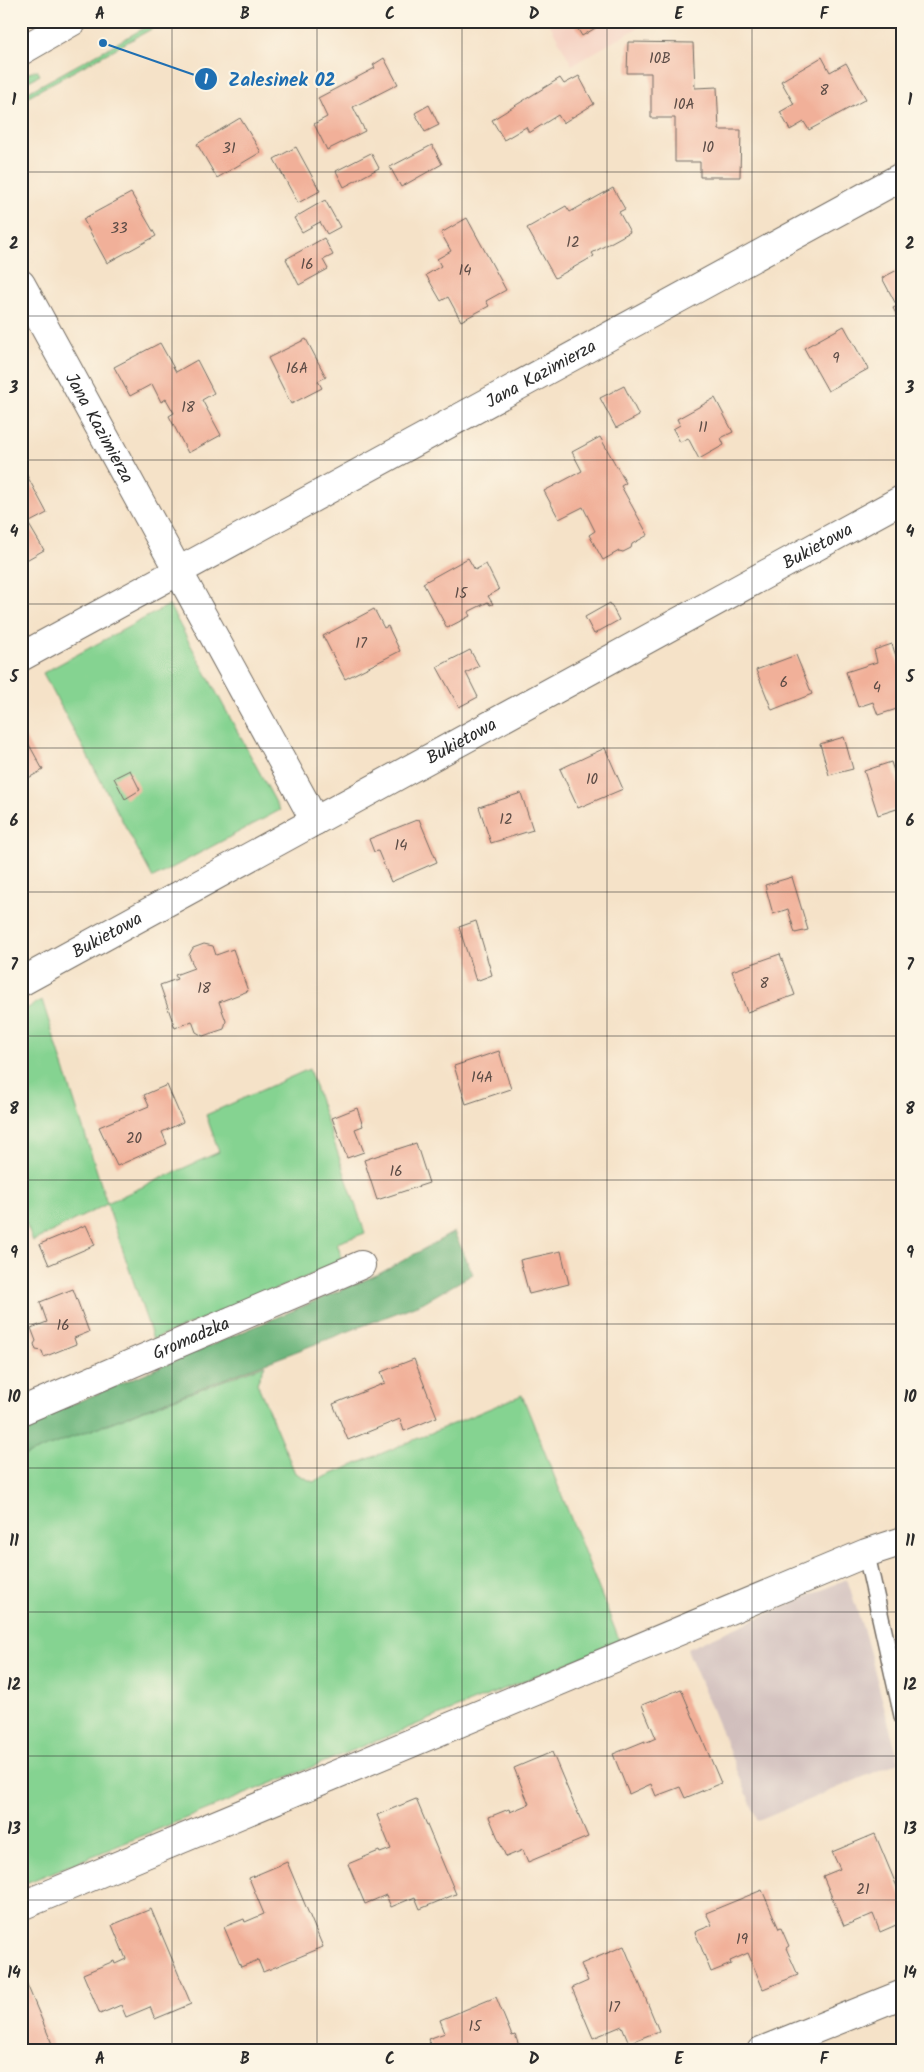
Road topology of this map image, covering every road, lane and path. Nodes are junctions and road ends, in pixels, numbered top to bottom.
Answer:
1 (73, 21) edge
2 (21, 50) edge
3 (903, 176) edge
4 (21, 284) edge
5 (903, 499) edge
6 (179, 572) junction
7 (21, 657) edge
8 (316, 821) junction
9 (21, 982) edge
10 (361, 1265) dead end
11 (21, 1411) edge
12 (903, 1541) edge
13 (866, 1553) junction
14 (903, 1718) edge
15 (21, 1906) edge
16 (903, 1994) edge
17 (761, 2051) edge

1 - 2 street
3 - 6 street, Jana Kazimierza
4 - 6 street, Jana Kazimierza
5 - 8 street, Bukietowa
6 - 7 street, Jana Kazimierza
6 - 8 street, Jana Kazimierza
8 - 9 street, Bukietowa
10 - 11 street, Gromadzka
12 - 13 street
13 - 14 lane
13 - 15 street
16 - 17 street

